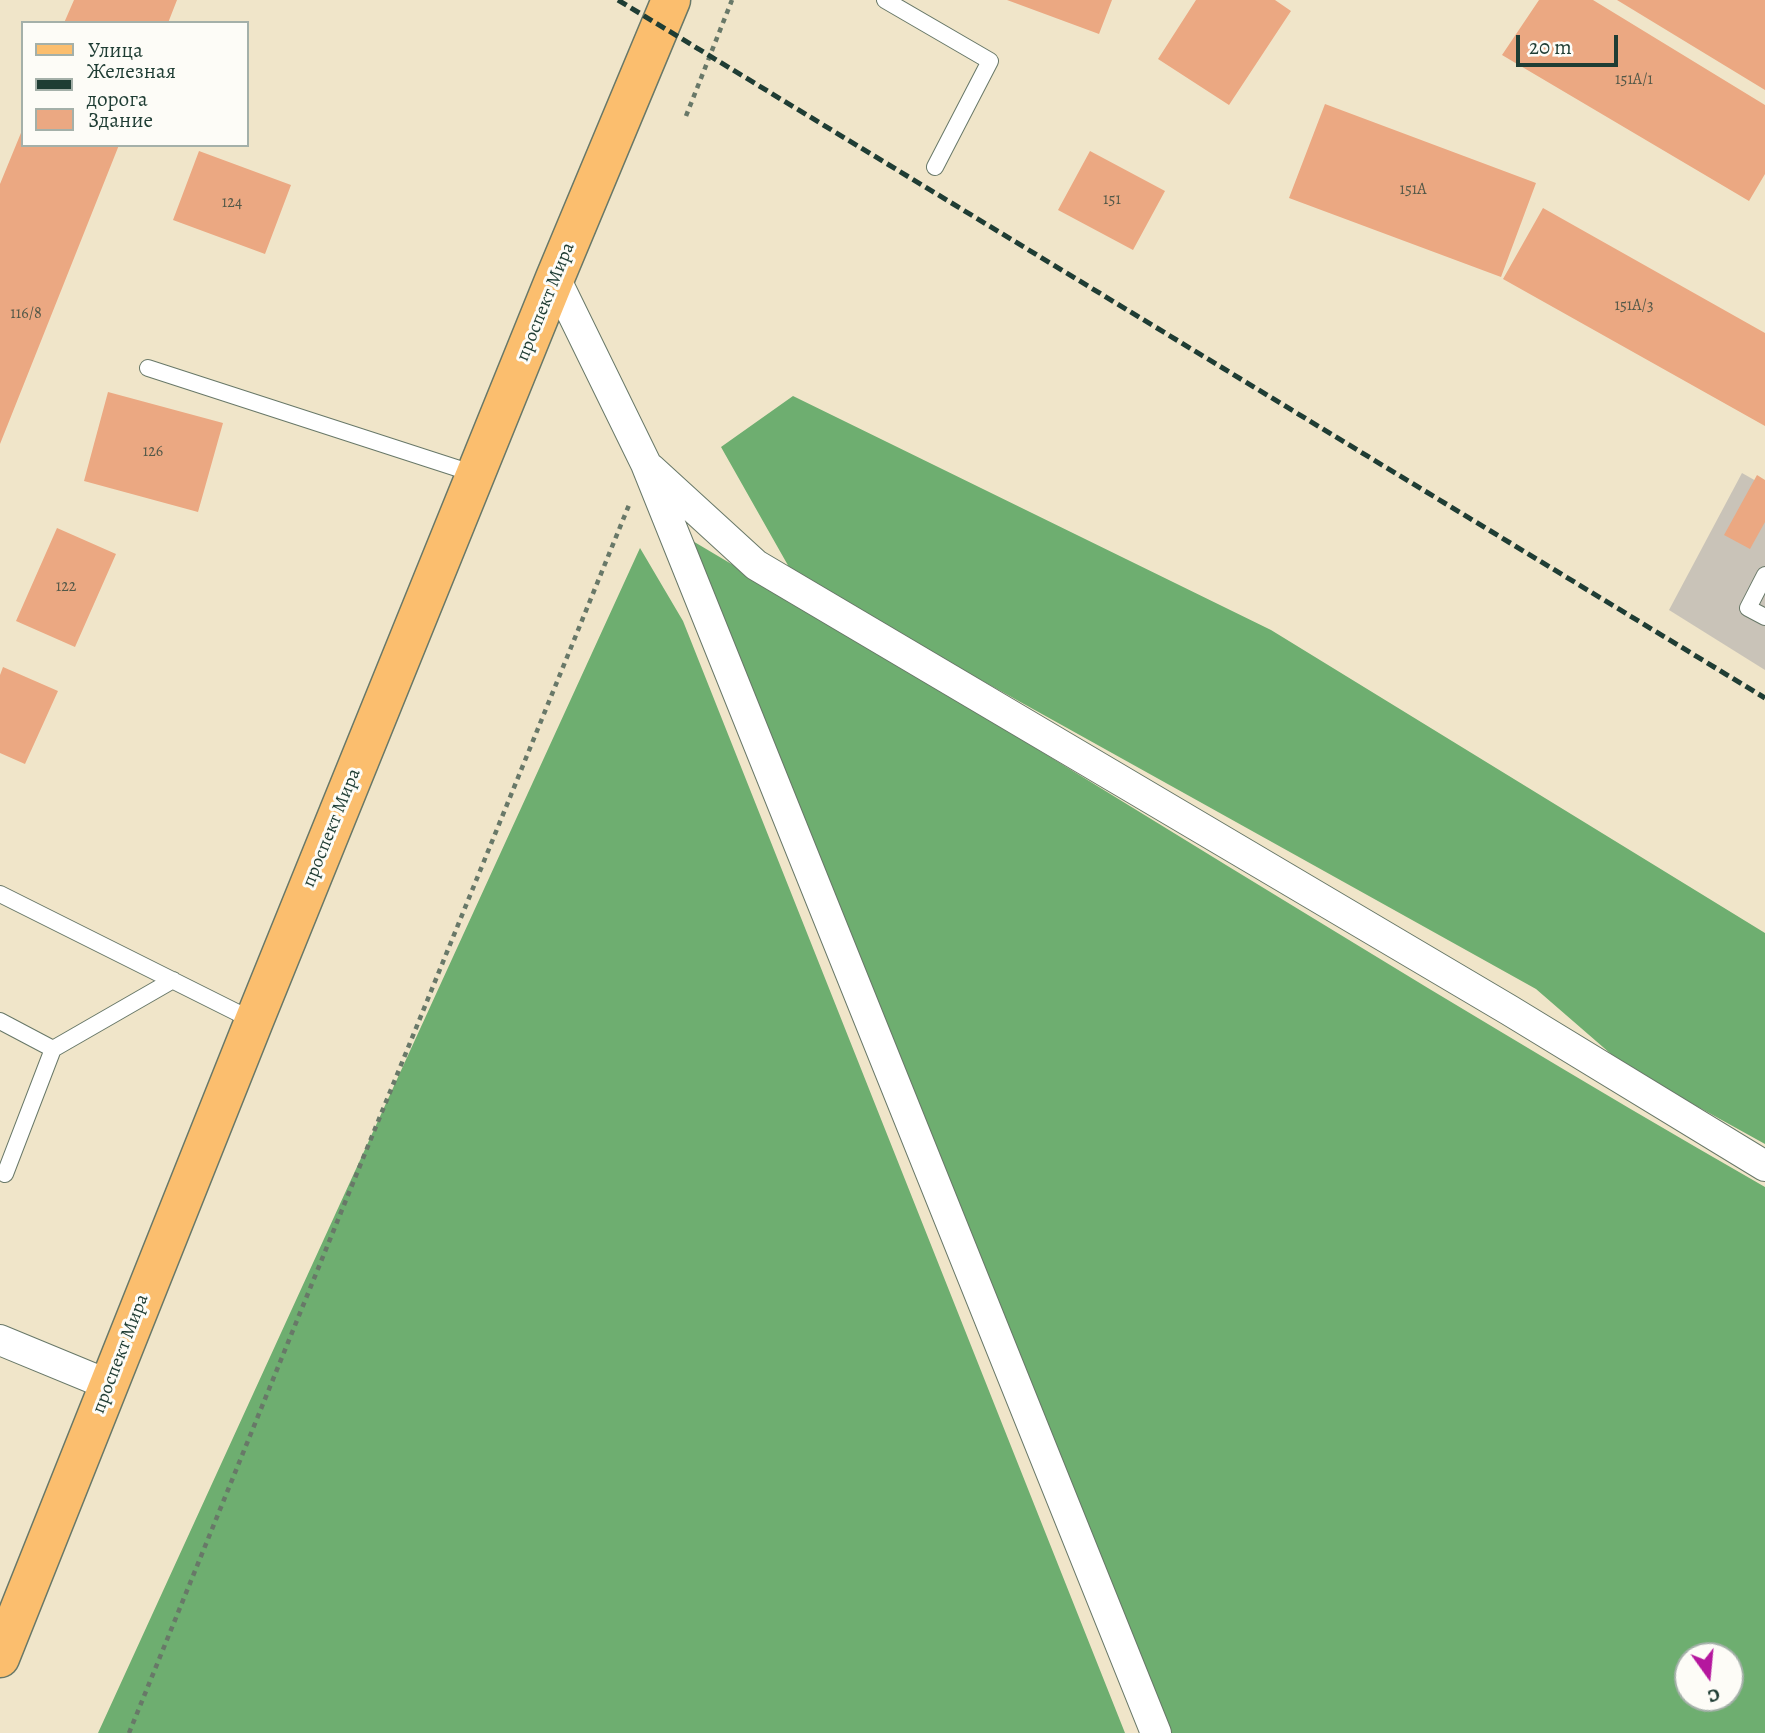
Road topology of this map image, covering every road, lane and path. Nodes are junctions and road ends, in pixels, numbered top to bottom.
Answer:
1 (671, 0) edge
2 (732, 0) edge
3 (885, 0) edge
4 (686, 116) dead end
5 (935, 167) dead end
6 (555, 278) junction
7 (148, 368) dead end
8 (646, 464) junction
9 (475, 474) junction
10 (1765, 575) edge
11 (1765, 617) edge
12 (0, 894) edge
13 (173, 980) junction
14 (0, 1021) edge
15 (254, 1021) junction
16 (53, 1049) junction
17 (1765, 1166) edge
18 (5, 1174) dead end
19 (0, 1340) edge
20 (109, 1385) junction
21 (0, 1658) edge
22 (129, 1733) edge
23 (1156, 1733) edge

1 - 6 main road, проспект Мира
2 - 4 path
3 - 5 lane
6 - 8 street
6 - 9 main road, проспект Мира
7 - 9 lane
8 - 17 street
8 - 22 path
8 - 23 street
9 - 15 main road, проспект Мира
10 - 11 lane
12 - 13 lane
13 - 15 lane
13 - 16 lane
14 - 16 lane
15 - 20 main road, проспект Мира
16 - 18 lane
19 - 20 street
20 - 21 main road, проспект Мира

